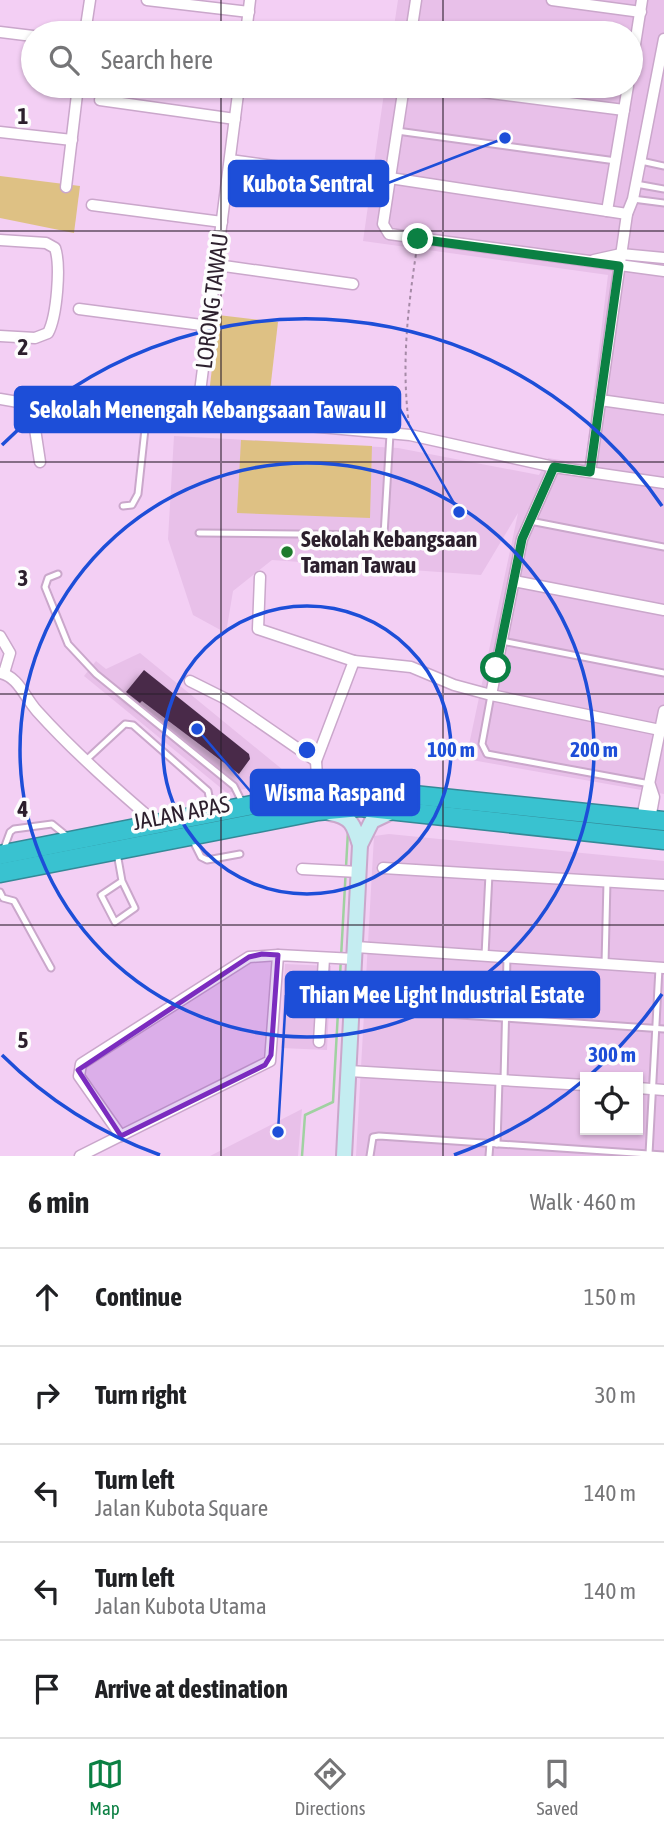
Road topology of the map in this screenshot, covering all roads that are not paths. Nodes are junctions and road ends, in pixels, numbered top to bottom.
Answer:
1 (90, 0) edge
2 (147, 0) edge
3 (250, 0) edge
4 (416, 0) edge
5 (552, 0) edge
6 (642, 0) edge
7 (249, 12) junction
8 (641, 12) junction
9 (87, 21) edge
10 (248, 21) edge
11 (413, 21) edge
12 (639, 21) edge
13 (0, 32) edge
14 (21, 35) edge
15 (664, 39) edge
16 (77, 98) edge
17 (238, 98) edge
18 (402, 98) edge
19 (530, 98) edge
20 (626, 98) edge
21 (100, 100) dead end
22 (624, 110) junction
23 (235, 119) junction
24 (397, 131) junction
25 (0, 132) edge
26 (72, 140) junction
27 (230, 160) junction
28 (615, 161) junction
29 (640, 161) junction
30 (664, 166) edge
31 (364, 178) dead end
32 (390, 178) junction
33 (636, 184) junction
34 (66, 187) dead end
35 (664, 189) edge
36 (633, 199) junction
37 (664, 203) edge
38 (92, 205) dead end
39 (607, 211) junction
40 (627, 214) junction
41 (222, 222) junction
42 (0, 240) edge
43 (621, 254) junction
44 (664, 258) edge
45 (587, 262) junction
46 (216, 265) junction
47 (619, 266) junction
48 (664, 271) edge
49 (353, 284) dead end
50 (79, 309) dead end
51 (209, 326) junction
52 (0, 336) edge
53 (0, 398) edge
54 (600, 400) junction
55 (664, 409) edge
56 (205, 411) junction
57 (390, 432) junction
58 (40, 462) dead end
59 (554, 467) junction
60 (590, 472) junction
61 (664, 483) edge
62 (123, 506) dead end
63 (529, 521) junction
64 (198, 533) dead end
65 (383, 535) junction
66 (440, 541) dead end
67 (664, 547) edge
68 (58, 574) dead end
69 (260, 577) dead end
70 (514, 581) junction
71 (664, 610) edge
72 (0, 636) edge
73 (502, 641) junction
74 (354, 661) junction
75 (2, 673) edge
76 (664, 673) edge
77 (190, 681) dead end
78 (491, 695) junction
79 (664, 711) edge
80 (660, 730) junction
81 (85, 761) junction
82 (316, 761) junction
83 (650, 784) junction
84 (664, 787) edge
85 (317, 792) junction
86 (244, 807) junction
87 (556, 809) junction
88 (396, 810) junction
89 (318, 811) junction
90 (213, 814) junction
91 (652, 819) edge
92 (157, 824) junction
93 (191, 836) junction
94 (641, 838) junction
95 (664, 840) edge
96 (360, 845) junction
97 (117, 850) junction
98 (240, 854) dead end
99 (1, 855) edge
100 (383, 868) dead end
101 (302, 869) dead end
102 (355, 872) junction
103 (0, 873) edge
104 (489, 874) junction
105 (121, 881) junction
106 (607, 881) junction
107 (664, 885) edge
108 (0, 892) edge
109 (278, 955) junction
110 (353, 955) junction
111 (485, 956) junction
112 (507, 957) junction
113 (328, 958) junction
114 (605, 964) junction
115 (51, 968) dead end
116 (661, 968) edge
117 (374, 1009) dead end
118 (506, 1018) junction
119 (656, 1029) junction
120 (664, 1029) edge
121 (319, 1042) dead end
122 (349, 1071) junction
123 (502, 1080) junction
124 (580, 1085) edge
125 (643, 1088) edge
126 (652, 1089) junction
127 (664, 1090) edge
128 (121, 1136) junction
129 (490, 1143) junction
130 (497, 1144) junction
131 (614, 1154) edge
132 (649, 1154) junction
133 (664, 1155) edge
134 (80, 1156) edge
135 (344, 1156) edge
136 (370, 1156) edge
137 (489, 1156) edge

1 - 9 street
2 - 7 street
3 - 7 street
4 - 11 street
5 - 8 street
6 - 8 street
7 - 10 street
8 - 12 street
13 - 14 street
15 - 29 street
16 - 26 street
17 - 23 street, LORONG TAWAU
18 - 24 street
19 - 22 street
20 - 22 street
21 - 23 street
22 - 28 street
23 - 27 street, LORONG TAWAU
24 - 28 lane
24 - 32 street
25 - 26 street
26 - 34 street
27 - 31 street
27 - 41 street, LORONG TAWAU
28 - 39 street
29 - 30 lane
29 - 33 street
32 - 39 street
32 - 45 street
33 - 35 lane
33 - 36 street
36 - 37 lane
36 - 40 street
38 - 41 street
39 - 40 street
40 - 43 street
41 - 46 street, LORONG TAWAU
42 - 52 street
43 - 44 street
43 - 45 street
43 - 47 street
45 - 47 street
46 - 49 street
46 - 51 street, LORONG TAWAU
47 - 48 street
47 - 54 street
50 - 51 street
51 - 56 street, LORONG TAWAU
53 - 58 street
54 - 55 street
54 - 60 street
56 - 57 street
56 - 62 lane
57 - 59 street
57 - 65 lane
59 - 60 street
59 - 63 street
60 - 61 street
63 - 67 lane
63 - 70 street
64 - 65 lane
65 - 66 lane
68 - 86 lane
69 - 74 street
70 - 71 street
70 - 73 street
72 - 75 street
73 - 76 lane
73 - 78 street
74 - 78 street
74 - 82 street
75 - 81 street
77 - 82 street
78 - 80 street
78 - 83 lane
79 - 80 street
80 - 83 street
81 - 90 lane
81 - 92 street
82 - 85 street
83 - 84 street
83 - 91 street
85 - 86 highway, JALAN APAS
85 - 87 highway, JALAN APAS
86 - 90 highway, JALAN APAS
87 - 91 highway, JALAN APAS
87 - 94 highway
88 - 89 highway, JALAN APAS
88 - 94 highway, JALAN APAS
88 - 96 street
89 - 93 highway, JALAN APAS
89 - 96 street
90 - 92 highway, JALAN APAS
92 - 99 highway, JALAN APAS
93 - 97 highway, JALAN APAS
93 - 98 lane
94 - 95 highway, JALAN APAS
96 - 102 street
97 - 103 highway, JALAN APAS
97 - 105 lane
100 - 104 street
101 - 102 street
102 - 110 street
104 - 106 street
104 - 111 lane
105 - 105 lane
106 - 107 street
106 - 114 lane
108 - 115 lane
109 - 113 street
109 - 128 street
109 - 128 street
110 - 111 street
110 - 113 street
110 - 122 street
111 - 112 street
112 - 114 street
112 - 118 lane
113 - 121 street
114 - 116 street
116 - 119 lane
117 - 118 lane
118 - 119 lane
118 - 123 lane
119 - 120 lane
119 - 126 lane
122 - 123 street
122 - 135 street
123 - 124 street
123 - 130 lane
125 - 126 street
126 - 127 street
126 - 132 lane
128 - 134 street
129 - 130 lane
129 - 136 lane
129 - 137 lane
130 - 131 lane
131 - 132 lane
132 - 133 lane

